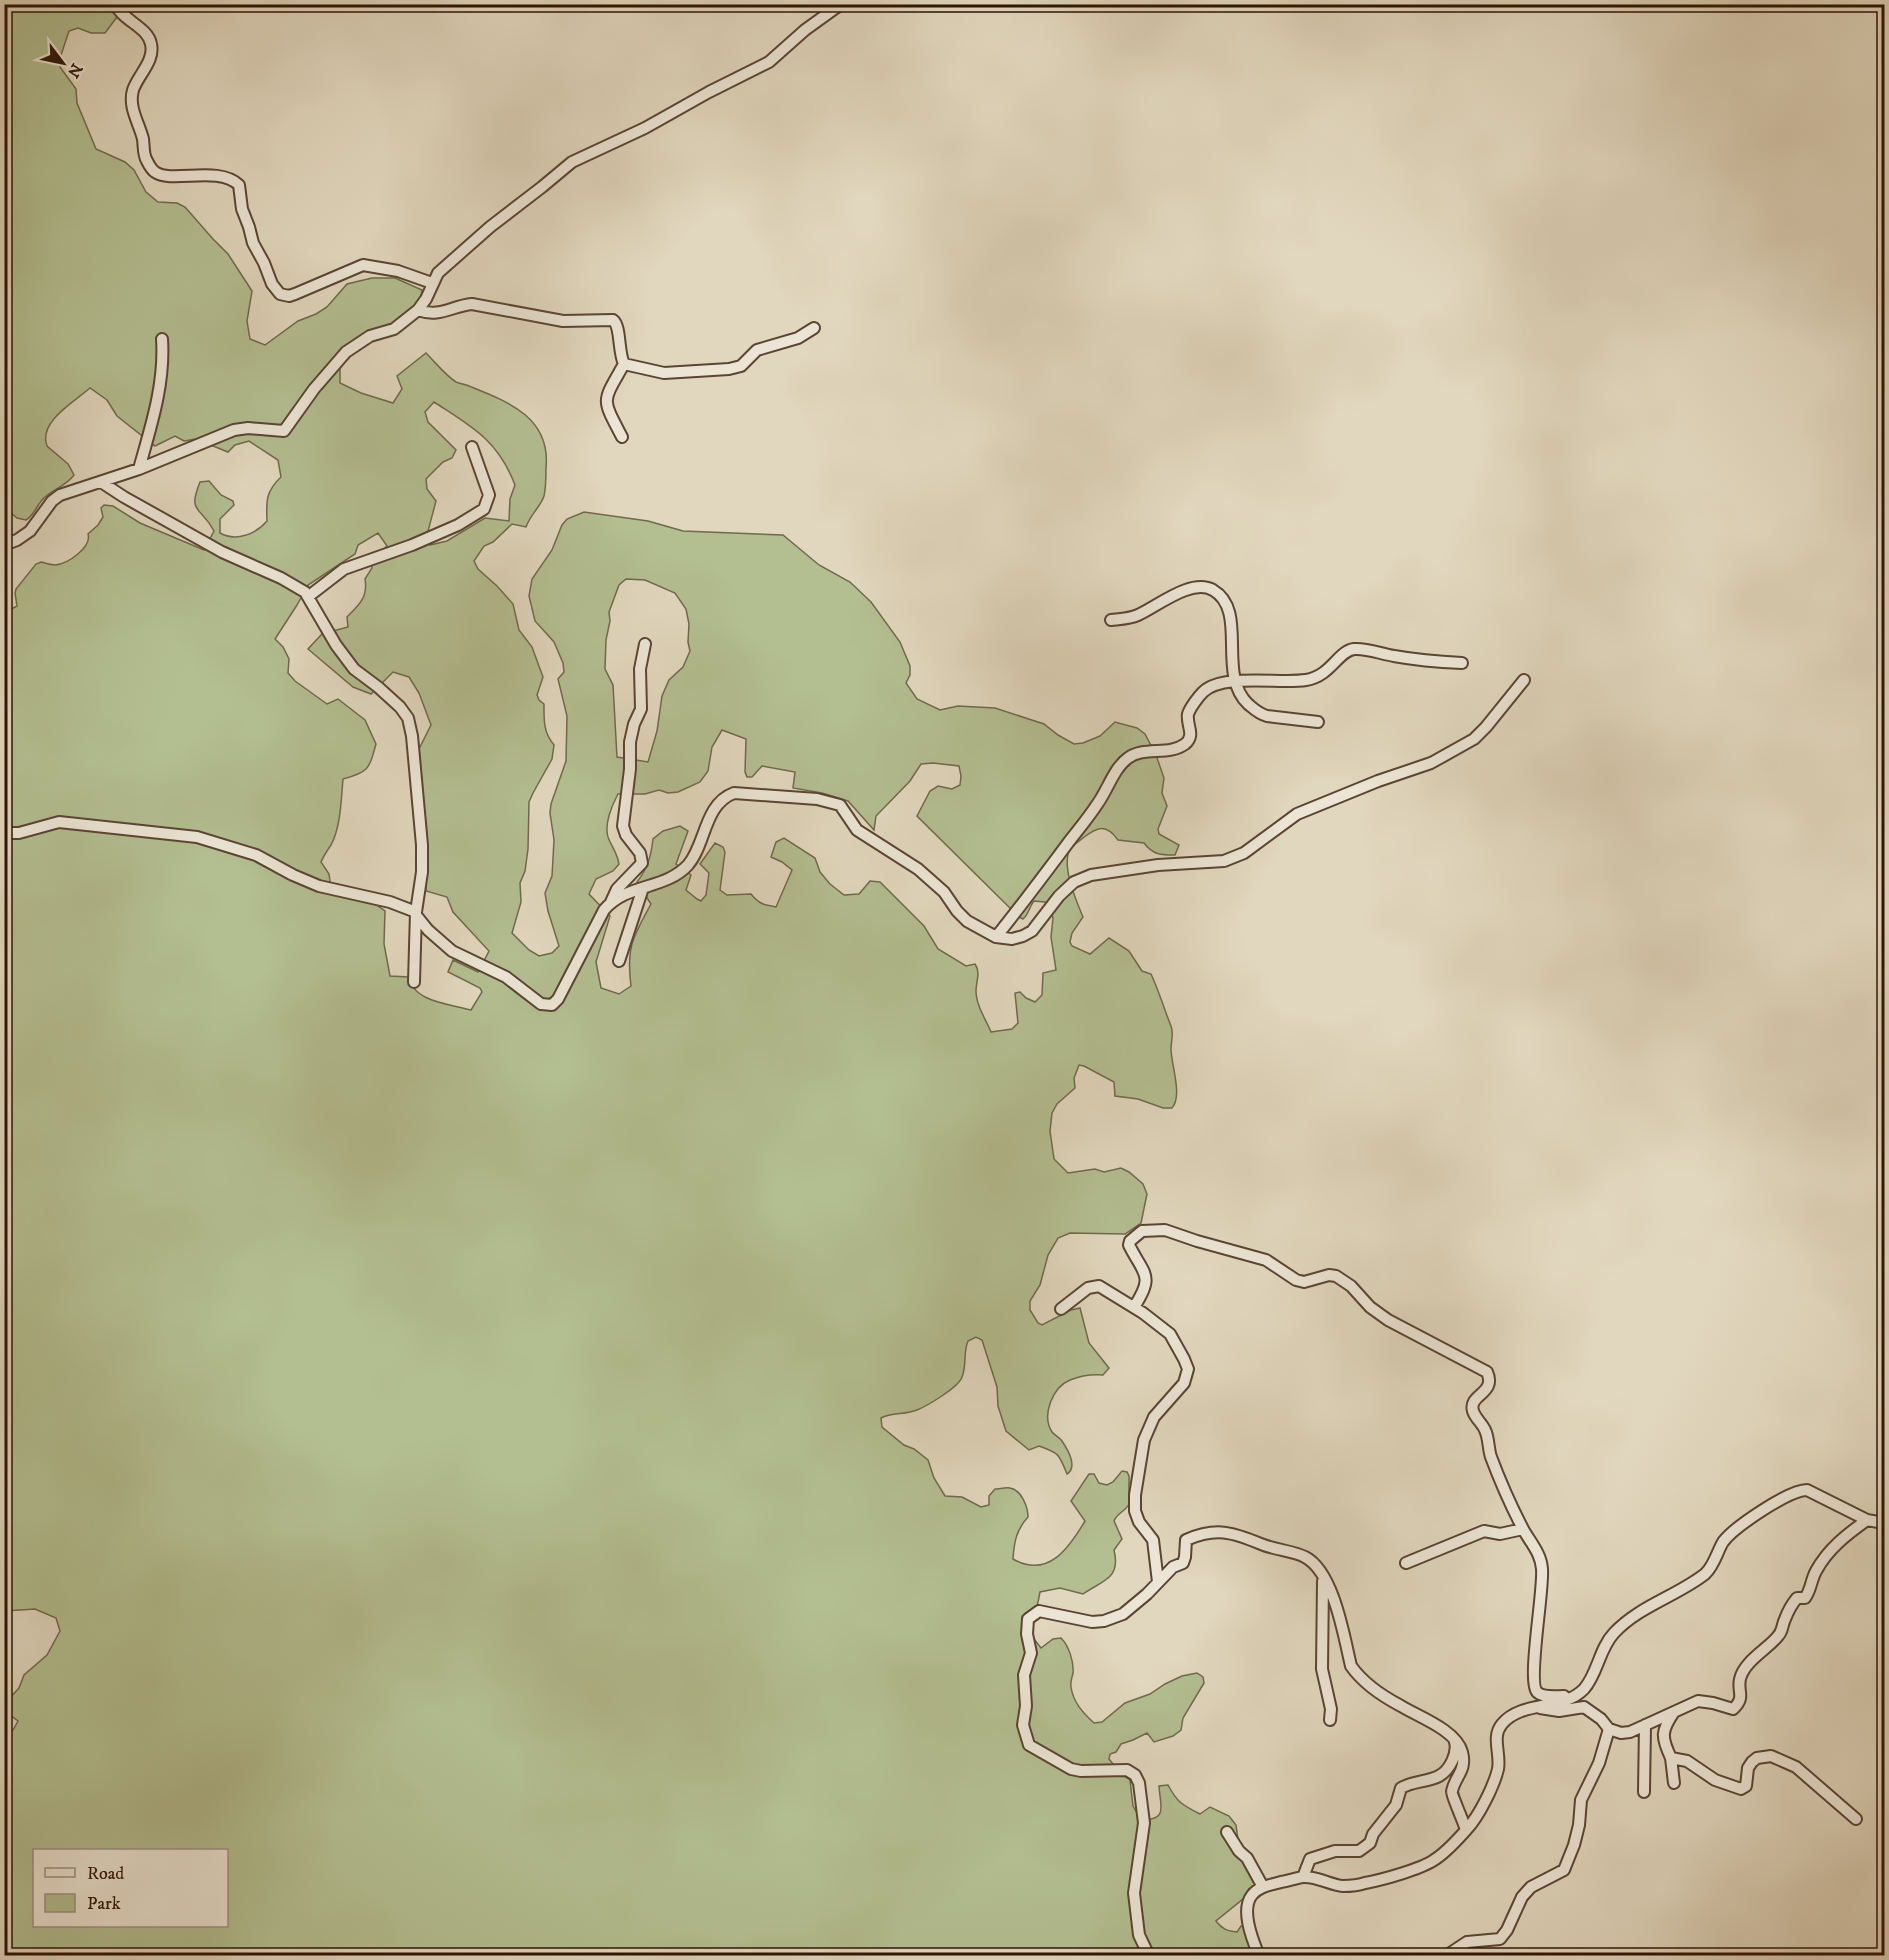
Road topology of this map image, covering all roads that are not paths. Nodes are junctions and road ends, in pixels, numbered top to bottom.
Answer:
1 (115, 4) edge
2 (841, 4) edge
3 (432, 284) junction
4 (418, 310) junction
5 (814, 328) dead end
6 (162, 339) dead end
7 (624, 364) junction
8 (622, 437) dead end
9 (472, 447) dead end
10 (139, 469) junction
11 (101, 482) junction
12 (4, 545) edge
13 (309, 596) junction
14 (1111, 620) dead end
15 (645, 644) dead end
16 (1462, 663) dead end
17 (1524, 680) dead end
18 (1235, 682) junction
19 (1318, 722) dead end
20 (4, 833) edge
21 (643, 888) junction
22 (611, 902) junction
23 (416, 913) junction
24 (996, 937) junction
25 (619, 961) dead end
26 (414, 982) dead end
27 (1134, 1307) junction
28 (1060, 1309) dead end
29 (1867, 1520) junction
30 (1884, 1523) edge
31 (1522, 1528) junction
32 (1406, 1563) dead end
33 (1322, 1575) junction
34 (1158, 1582) junction
35 (1576, 1694) junction
36 (1534, 1707) junction
37 (1676, 1709) junction
38 (1330, 1720) dead end
39 (1645, 1725) junction
40 (1609, 1729) junction
41 (1454, 1739) junction
42 (1671, 1758) junction
43 (1674, 1783) dead end
44 (1644, 1792) dead end
45 (1856, 1819) dead end
46 (1466, 1830) junction
47 (1227, 1832) dead end
48 (1303, 1877) junction
49 (1263, 1887) junction
50 (1149, 1956) edge
51 (1259, 1956) edge
52 (1446, 1956) edge

1 - 3 street
2 - 3 street
3 - 4 street
4 - 7 street
4 - 10 street
5 - 7 street
6 - 10 street
7 - 8 street
9 - 13 street
10 - 11 street
11 - 12 street
11 - 13 street
13 - 23 street
14 - 18 street
15 - 22 street
16 - 18 street
17 - 24 street
18 - 19 street
18 - 24 street
20 - 23 street
21 - 22 street
21 - 24 street
21 - 25 street
22 - 23 street
23 - 26 street
27 - 28 street
27 - 31 street
27 - 34 street
29 - 30 street
29 - 35 street
29 - 37 street
31 - 32 street
31 - 35 street
33 - 34 street
33 - 38 street
33 - 41 street
34 - 50 street
35 - 36 street
36 - 40 street
36 - 46 street
37 - 39 street
37 - 42 street
39 - 40 street
39 - 44 street
40 - 52 street
41 - 46 street
41 - 48 street
42 - 43 street
42 - 45 street
46 - 48 street
47 - 49 street
48 - 49 street
49 - 51 street

